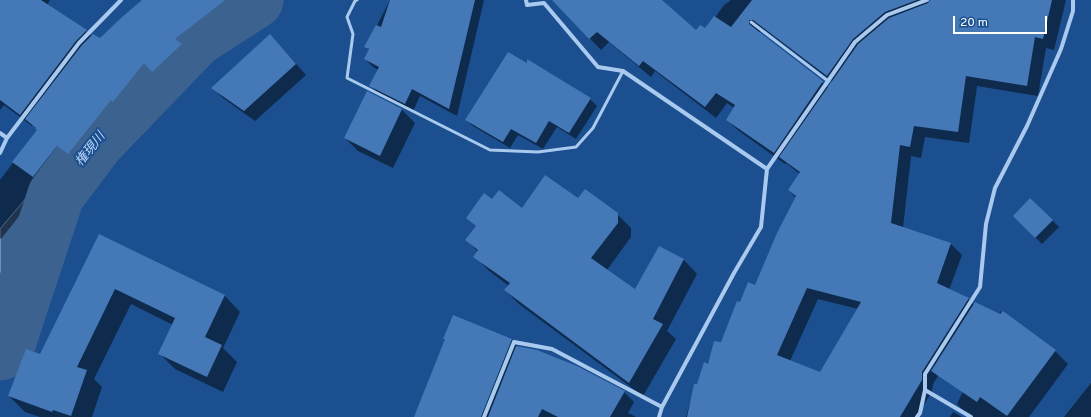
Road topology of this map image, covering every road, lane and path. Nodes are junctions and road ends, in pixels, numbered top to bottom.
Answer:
1 (121, 0) edge
2 (355, 0) edge
3 (526, 0) edge
4 (927, 0) edge
5 (1073, 0) edge
6 (751, 22) dead end
7 (623, 71) junction
8 (828, 81) junction
9 (0, 133) edge
10 (7, 138) junction
11 (0, 153) edge
12 (767, 169) junction
13 (925, 390) junction
14 (662, 407) junction
15 (484, 417) edge
16 (659, 417) edge
17 (917, 417) edge
18 (971, 417) edge

1 - 10 street
2 - 7 lane
3 - 7 street
4 - 8 street
5 - 13 street
6 - 8 lane
7 - 12 street
8 - 12 street
9 - 10 street
10 - 11 street
12 - 14 street
13 - 17 street
13 - 18 street
14 - 15 street
14 - 16 street

